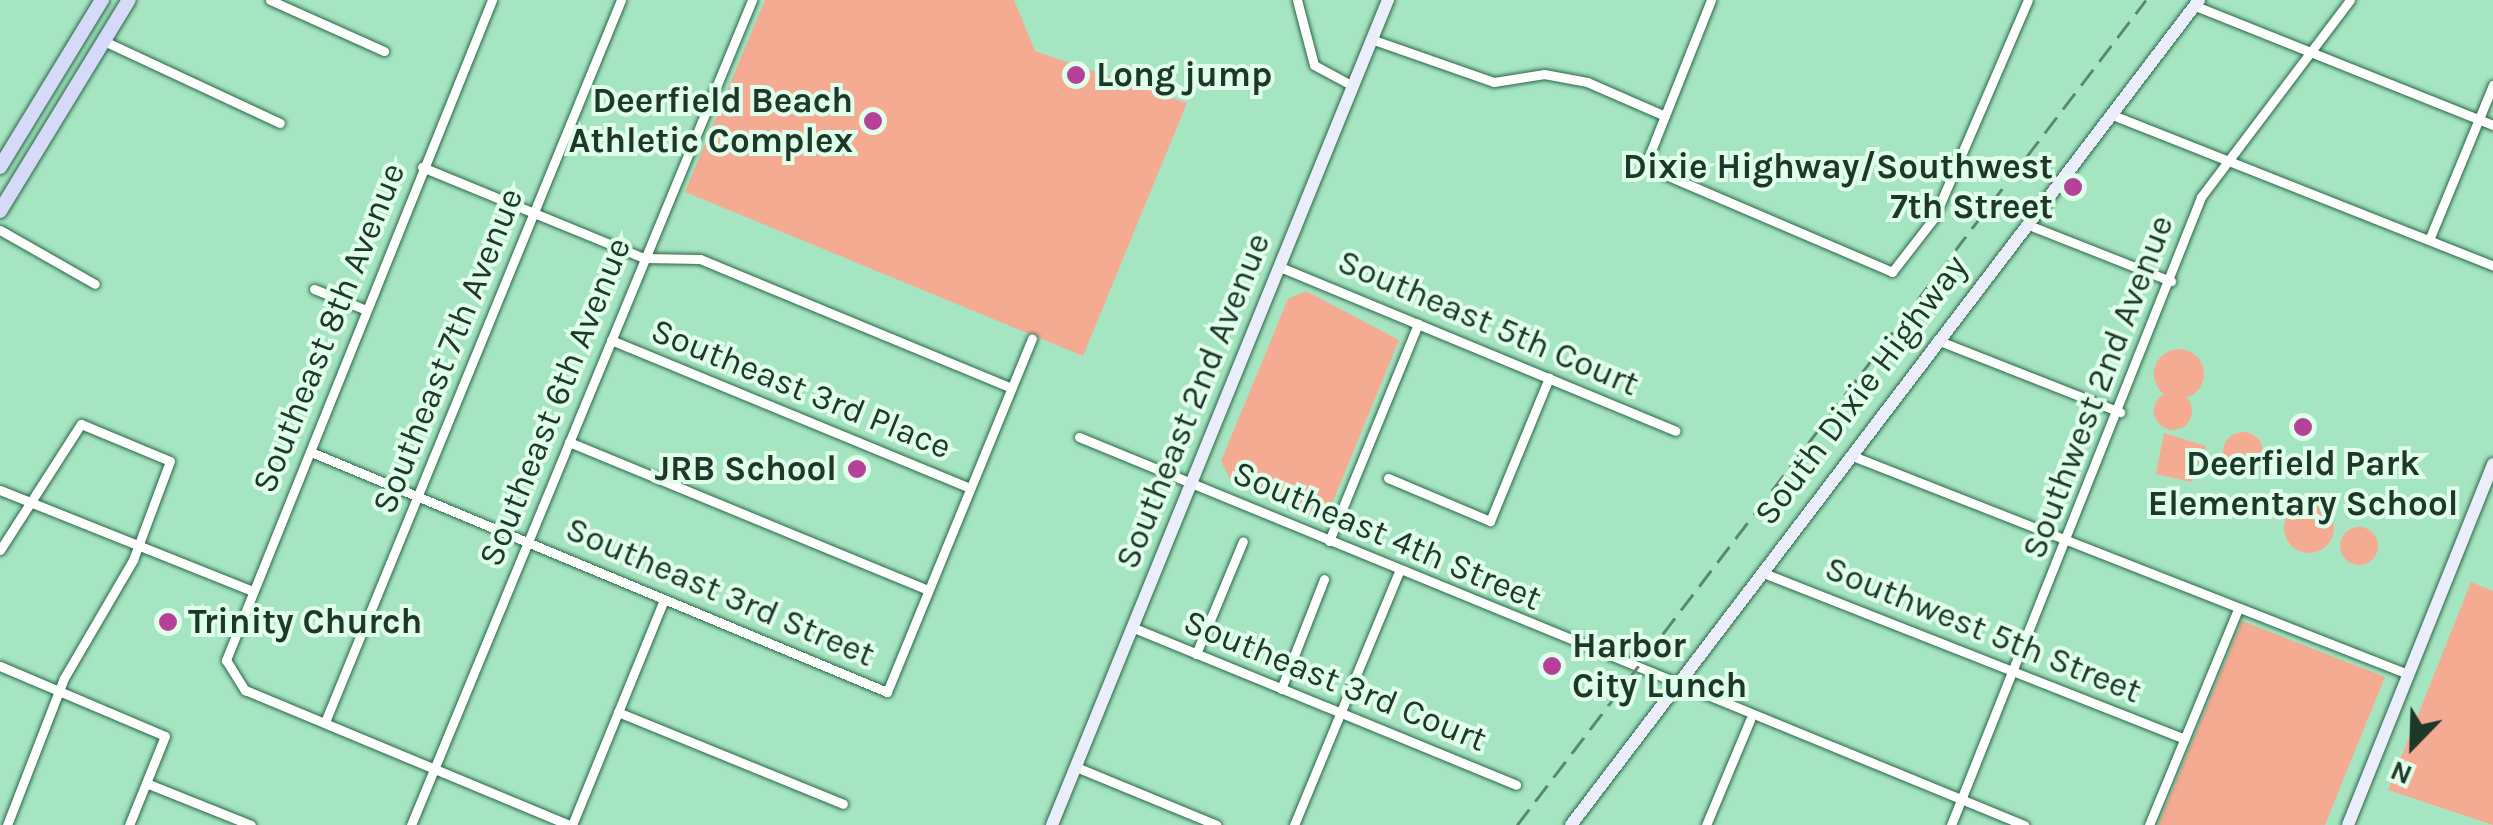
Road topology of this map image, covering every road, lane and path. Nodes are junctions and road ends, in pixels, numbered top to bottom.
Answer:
1 (102, 0) edge
2 (116, 0) edge
3 (130, 0) edge
4 (270, 0) edge
5 (492, 0) edge
6 (621, 0) edge
7 (752, 0) edge
8 (1296, 0) edge
9 (1388, 0) edge
10 (1712, 0) edge
11 (2028, 0) edge
12 (2350, 0) edge
13 (2195, 2) edge
14 (108, 34) junction
15 (1370, 38) junction
16 (384, 51) dead end
17 (2310, 52) junction
18 (2493, 85) edge
19 (1352, 86) junction
20 (2110, 114) junction
21 (1663, 115) junction
22 (2478, 118) junction
23 (280, 122) dead end
24 (2493, 125) edge
25 (2226, 161) junction
26 (0, 167) edge
27 (422, 168) junction
28 (0, 212) edge
29 (533, 213) junction
30 (2026, 224) junction
31 (0, 230) edge
32 (2428, 240) junction
33 (644, 258) junction
34 (2493, 266) edge
35 (1280, 267) junction
36 (2171, 281) junction
37 (95, 284) dead end
38 (314, 289) dead end
39 (364, 309) junction
40 (1418, 324) junction
41 (611, 340) junction
42 (1032, 340) dead end
43 (1937, 340) junction
44 (1549, 378) junction
45 (1012, 388) junction
46 (2120, 412) junction
47 (1675, 431) dead end
48 (1079, 437) dead end
49 (569, 442) junction
50 (311, 452) junction
51 (1850, 455) junction
52 (2493, 464) edge
53 (1388, 478) dead end
54 (1192, 484) junction
55 (970, 488) junction
56 (0, 490) edge
57 (418, 497) junction
58 (30, 502) junction
59 (1242, 541) dead end
60 (1329, 541) junction
61 (528, 542) junction
62 (2068, 542) junction
63 (140, 544) junction
64 (0, 550) edge
65 (1399, 571) junction
66 (1761, 572) junction
67 (1324, 579) dead end
68 (928, 590) junction
69 (254, 592) junction
70 (664, 599) junction
71 (2238, 609) junction
72 (1134, 628) junction
73 (1196, 654) junction
74 (0, 666) edge
75 (2015, 672) junction
76 (2408, 674) junction
77 (1674, 685) junction
78 (1281, 689) junction
79 (62, 692) junction
80 (618, 712) junction
81 (1340, 713) junction
82 (1750, 720) junction
83 (325, 722) junction
84 (2184, 739) junction
85 (1076, 767) junction
86 (434, 768) junction
87 (146, 783) junction
88 (1516, 785) dead end
89 (1962, 800) junction
90 (843, 804) dead end
91 (1574, 818) edge
92 (7, 825) edge
93 (129, 825) edge
94 (250, 825) edge
95 (411, 825) edge
96 (571, 825) edge
97 (1052, 825) edge
98 (1216, 825) edge
99 (1294, 825) edge
100 (1557, 825) edge
101 (1706, 825) edge
102 (1951, 825) edge
103 (2024, 825) edge
104 (2149, 825) edge
105 (2348, 825) edge

1 - 26 main road
2 - 14 main road
3 - 14 main road
4 - 16 street
5 - 27 street, Southeast 8th Avenue
6 - 29 street, Southeast 7th Avenue
7 - 33 street, Southeast 6th Avenue
8 - 19 street
9 - 15 street, Southeast 2nd Avenue
10 - 21 street
11 - 21 street
12 - 17 street, Southwest 2nd Avenue
13 - 17 street
13 - 20 street, South Dixie Highway
14 - 23 street
14 - 28 main road
15 - 19 street, Southeast 2nd Avenue
15 - 21 street
17 - 22 street
17 - 25 street, Southwest 2nd Avenue
18 - 22 street
19 - 35 street, Southeast 2nd Avenue
20 - 25 street
20 - 30 street, South Dixie Highway
22 - 24 street
22 - 32 street
25 - 32 street
25 - 36 street, Southwest 2nd Avenue
27 - 29 street
27 - 39 street, Southeast 8th Avenue
29 - 33 street
29 - 57 street, Southeast 7th Avenue
30 - 36 street
30 - 43 street, South Dixie Highway
31 - 37 street
32 - 34 street
33 - 41 street, Southeast 6th Avenue
33 - 45 street
35 - 40 street, Southeast 5th Court
35 - 54 street, Southeast 2nd Avenue
36 - 46 street, Southwest 2nd Avenue
38 - 39 street
39 - 50 street, Southeast 8th Avenue
40 - 44 street, Southeast 5th Court
40 - 60 street
41 - 49 street, Southeast 6th Avenue
41 - 55 street, Southeast 3rd Place
42 - 45 street
43 - 46 street
43 - 51 street, South Dixie Highway
44 - 47 street, Southeast 5th Court
44 - 53 street
45 - 55 street
46 - 62 street, Southwest 2nd Avenue
48 - 54 street, Southeast 4th Street
49 - 61 street, Southeast 6th Avenue
49 - 68 street
50 - 57 street, Southeast 3rd Street
50 - 69 street, Southeast 8th Avenue
51 - 62 street
51 - 66 street, South Dixie Highway
52 - 76 street
54 - 60 street, Southeast 4th Street
54 - 72 street, Southeast 2nd Avenue
55 - 68 street
56 - 58 street
57 - 61 street, Southeast 3rd Street
57 - 83 street, Southeast 7th Avenue
58 - 63 street
58 - 63 street
58 - 64 street
59 - 73 street
60 - 65 street, Southeast 4th Street
61 - 70 street, Southeast 3rd Street
61 - 86 street, Southeast 6th Avenue
62 - 71 street
62 - 75 street, Southwest 2nd Avenue
63 - 69 street
63 - 79 street
65 - 77 street, Southeast 4th Street
65 - 81 street
66 - 75 street, Southwest 5th Street
66 - 77 street, South Dixie Highway
67 - 78 street
68 - 70 street, Southeast 3rd Street
69 - 83 street, Southeast 8th Avenue
70 - 80 street
71 - 76 street
71 - 84 street
72 - 73 street, Southeast 3rd Court
72 - 85 street, Southeast 2nd Avenue
73 - 78 street, Southeast 3rd Court
74 - 79 street
75 - 84 street, Southwest 5th Street
75 - 89 street, Southwest 2nd Avenue
76 - 105 street
77 - 82 street, Southeast 4th Street
77 - 91 street, South Dixie Highway
78 - 81 street, Southeast 3rd Court
79 - 87 street
79 - 92 street
80 - 90 street
80 - 96 street
81 - 88 street, Southeast 3rd Court
81 - 99 street
82 - 89 street, Southeast 4th Street
82 - 101 street
83 - 86 street
84 - 104 street
85 - 97 street, Southeast 2nd Avenue
85 - 98 street
86 - 95 street, Southeast 6th Avenue
86 - 96 street
87 - 93 street
87 - 94 street
89 - 102 street, Southwest 2nd Avenue
89 - 103 street, Southeast 4th Street
91 - 100 street, South Dixie Highway

